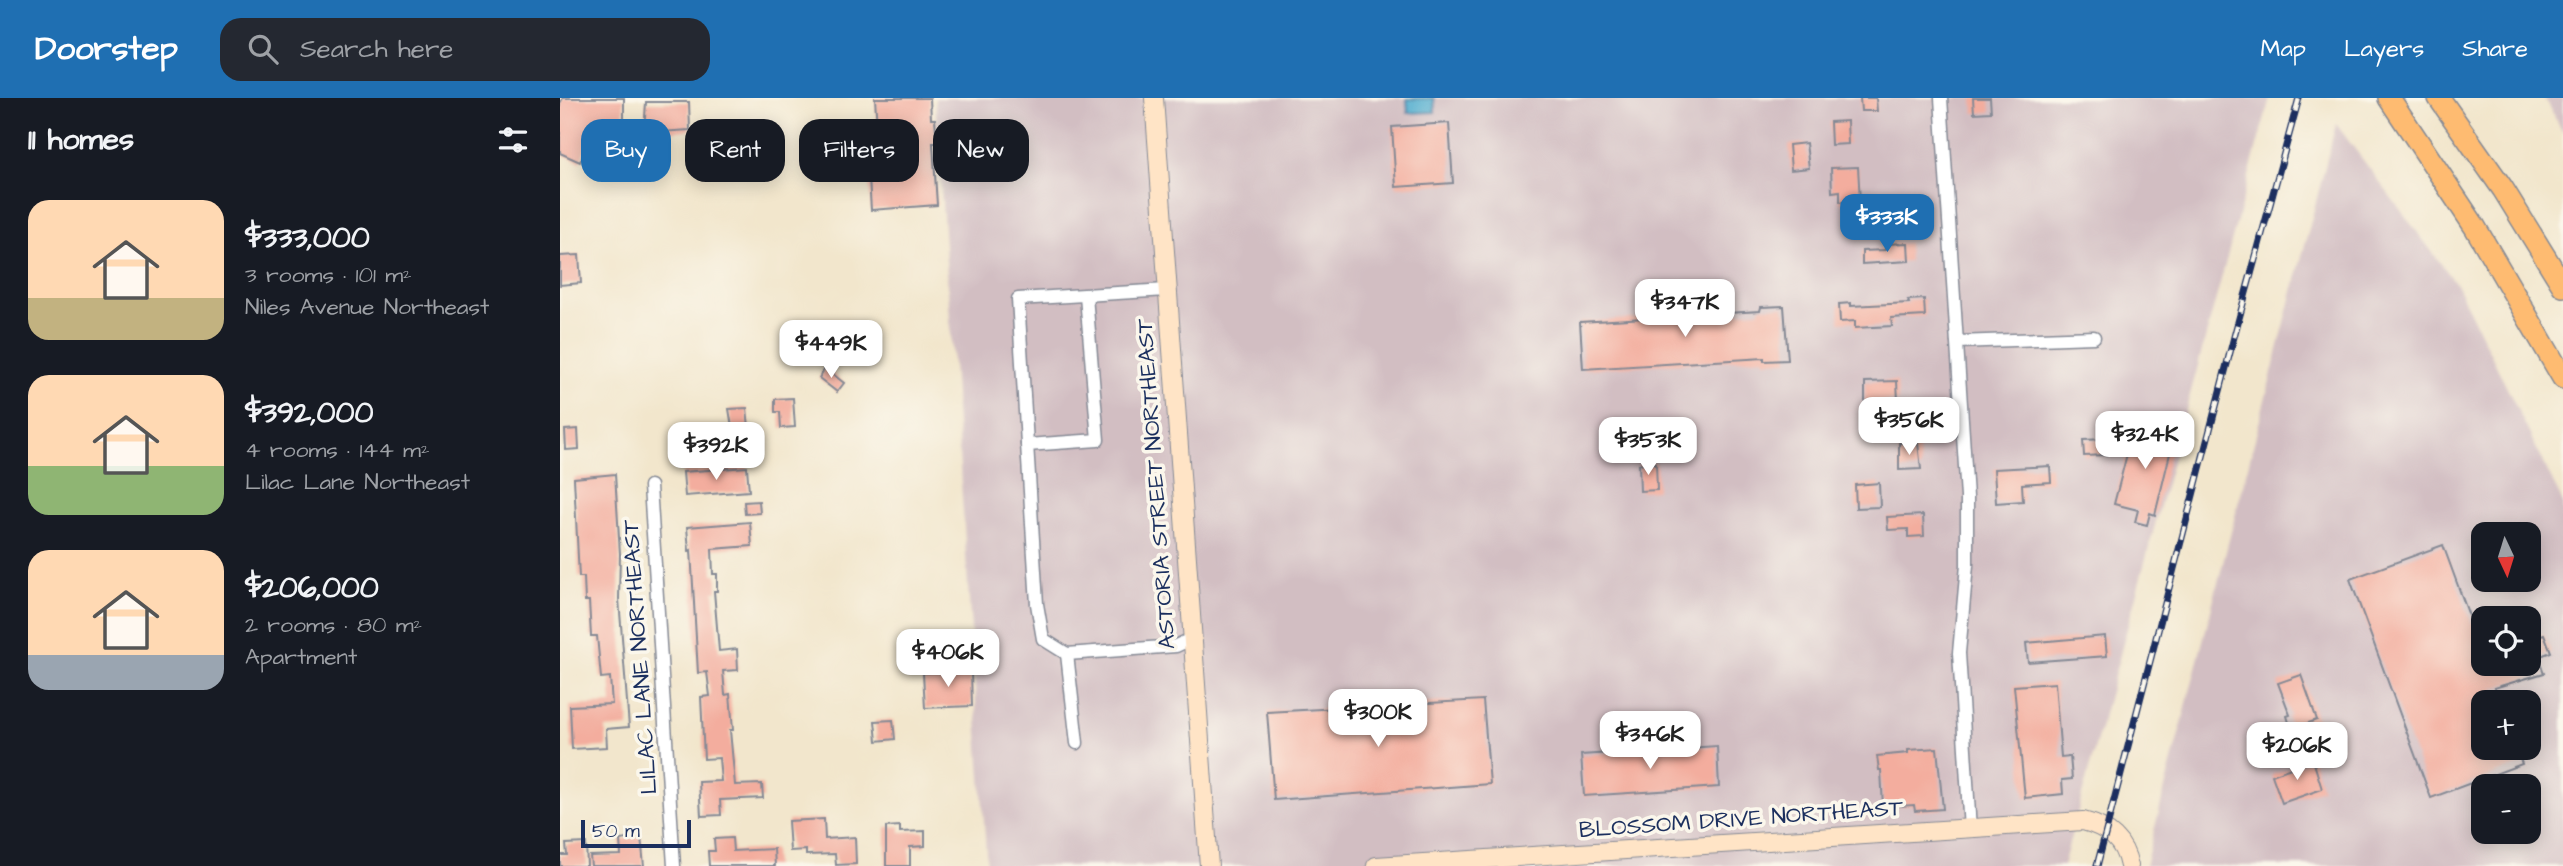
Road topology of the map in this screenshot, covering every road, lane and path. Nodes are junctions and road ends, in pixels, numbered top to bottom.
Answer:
1 (1154, 98) edge
2 (1941, 98) edge
3 (2439, 98) edge
4 (2392, 103) edge
5 (2563, 286) edge
6 (1167, 290) junction
7 (1086, 296) junction
8 (2094, 337) dead end
9 (1957, 342) junction
10 (2563, 378) edge
11 (1027, 445) junction
12 (650, 486) dead end
13 (1191, 639) junction
14 (1067, 654) junction
15 (1077, 743) dead end
16 (1970, 830) junction
17 (674, 866) edge
18 (1209, 866) edge
19 (1376, 866) edge
20 (2129, 866) edge

1 - 6 street, ASTORIA STREET NORTHEAST
2 - 9 street
3 - 5 highway
4 - 10 highway
6 - 7 street
6 - 13 street, ASTORIA STREET NORTHEAST
7 - 11 street
7 - 11 street
8 - 9 street
9 - 16 street
11 - 14 street
12 - 17 street, LILAC LANE NORTHEAST
13 - 14 street
13 - 18 street, ASTORIA STREET NORTHEAST
14 - 15 street
16 - 19 street, BLOSSOM DRIVE NORTHEAST
16 - 20 street, BLOSSOM DRIVE NORTHEAST

